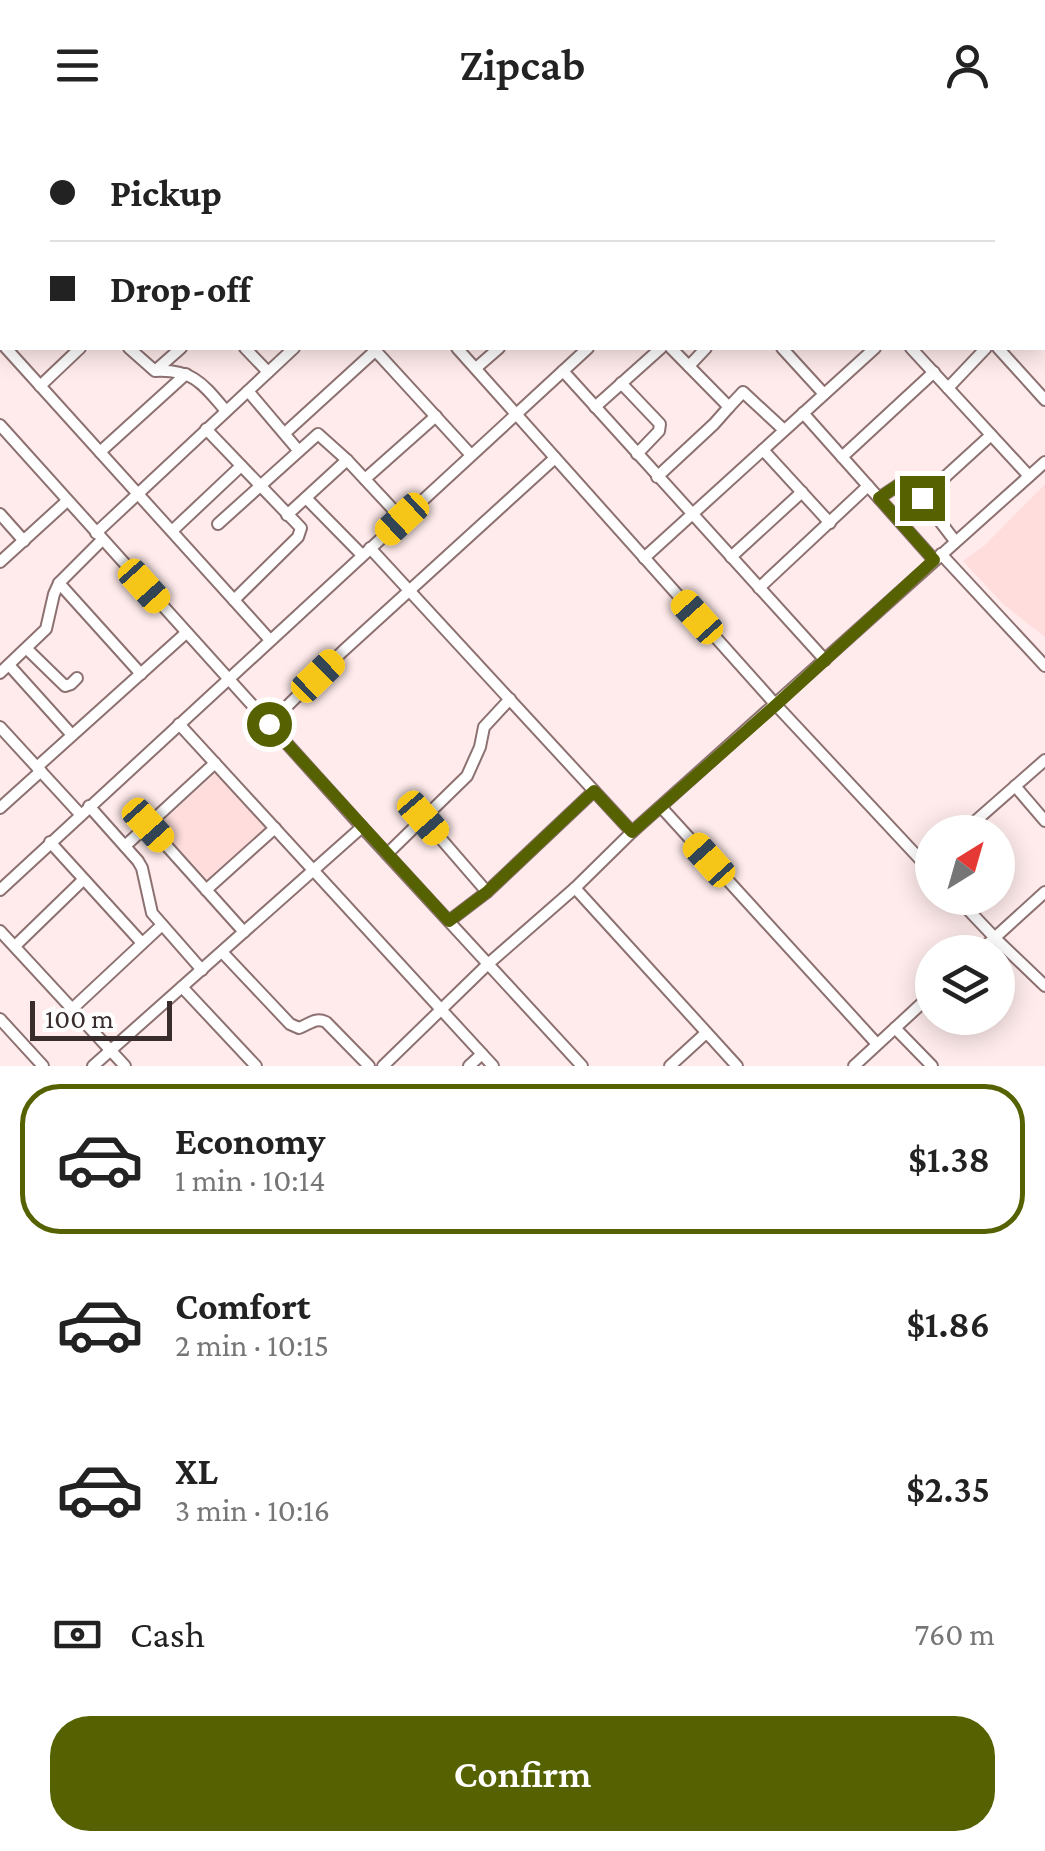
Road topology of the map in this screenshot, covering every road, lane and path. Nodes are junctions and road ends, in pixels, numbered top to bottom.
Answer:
1 (11, 350) edge
2 (78, 350) edge
3 (132, 350) edge
4 (179, 350) edge
5 (247, 350) edge
6 (292, 350) edge
7 (373, 350) edge
8 (375, 350) edge
9 (459, 350) edge
10 (497, 350) edge
11 (586, 350) edge
12 (659, 350) edge
13 (674, 350) edge
14 (704, 350) edge
15 (789, 350) edge
16 (873, 350) edge
17 (913, 350) edge
18 (984, 350) edge
19 (1000, 350) edge
20 (689, 366) junction
21 (476, 368) junction
22 (155, 371) junction
23 (562, 371) junction
24 (268, 372) junction
25 (934, 372) junction
26 (186, 374) junction
27 (622, 384) junction
28 (40, 386) junction
29 (1041, 386) edge
30 (948, 388) junction
31 (248, 391) junction
32 (824, 394) junction
33 (1045, 400) edge
34 (595, 408) junction
35 (729, 408) junction
36 (226, 411) junction
37 (803, 413) junction
38 (516, 414) junction
39 (304, 416) junction
40 (436, 416) junction
41 (1, 429) edge
42 (206, 429) junction
43 (784, 430) junction
44 (284, 433) junction
45 (318, 434) junction
46 (991, 435) junction
47 (298, 450) junction
48 (763, 450) junction
49 (100, 452) junction
50 (637, 454) junction
51 (471, 455) junction
52 (842, 457) junction
53 (555, 458) junction
54 (347, 460) junction
55 (1045, 462) edge
56 (241, 466) junction
57 (1029, 476) junction
58 (658, 477) junction
59 (365, 479) junction
60 (260, 485) junction
61 (868, 486) junction
62 (802, 492) junction
63 (138, 493) junction
64 (306, 498) junction
65 (879, 498) junction
66 (922, 498) junction
67 (67, 501) junction
68 (0, 514) edge
69 (288, 514) junction
70 (692, 515) junction
71 (402, 519) junction
72 (830, 522) junction
73 (218, 524) dead end
74 (172, 531) junction
75 (99, 536) junction
76 (24, 541) junction
77 (955, 541) junction
78 (366, 551) junction
79 (730, 557) junction
80 (937, 557) junction
81 (644, 558) junction
82 (0, 562) edge
83 (59, 584) junction
84 (759, 588) junction
85 (411, 591) junction
86 (234, 600) junction
87 (186, 633) junction
88 (270, 640) junction
89 (28, 648) junction
90 (825, 660) junction
91 (1045, 666) edge
92 (4, 669) edge
93 (141, 674) junction
94 (77, 678) dead end
95 (228, 678) junction
96 (510, 699) junction
97 (776, 705) junction
98 (178, 724) junction
99 (269, 724) junction
100 (0, 727) edge
101 (72, 735) junction
102 (1045, 760) edge
103 (215, 763) junction
104 (39, 769) junction
105 (1015, 786) junction
106 (594, 791) junction
107 (660, 807) junction
108 (0, 808) edge
109 (85, 810) junction
110 (982, 815) edge
111 (423, 818) junction
112 (1045, 821) edge
113 (148, 825) junction
114 (275, 828) junction
115 (362, 828) junction
116 (632, 832) junction
117 (50, 842) junction
118 (125, 846) junction
119 (915, 849) edge
120 (386, 854) junction
121 (314, 870) junction
122 (83, 880) junction
123 (574, 888) junction
124 (0, 890) edge
125 (206, 890) junction
126 (487, 892) junction
127 (1045, 892) edge
128 (973, 915) edge
129 (449, 921) junction
130 (162, 925) junction
131 (0, 931) edge
132 (244, 932) junction
133 (992, 935) edge
134 (998, 935) edge
135 (142, 943) junction
136 (15, 946) junction
137 (222, 952) junction
138 (1015, 957) edge
139 (488, 964) junction
140 (202, 970) junction
141 (1045, 986) edge
142 (182, 987) junction
143 (442, 1008) junction
144 (72, 1009) junction
145 (915, 1010) edge
146 (0, 1019) edge
147 (895, 1028) junction
148 (706, 1033) junction
149 (878, 1044) junction
150 (110, 1050) junction
151 (482, 1054) junction
152 (43, 1066) edge
153 (93, 1066) edge
154 (125, 1066) edge
155 (256, 1066) edge
156 (369, 1066) edge
157 (384, 1066) edge
158 (469, 1066) edge
159 (493, 1066) edge
160 (582, 1066) edge
161 (670, 1066) edge
162 (736, 1066) edge
163 (854, 1066) edge
164 (932, 1066) edge

1 - 28 street
2 - 28 street
3 - 22 street
4 - 22 street
5 - 24 street
6 - 24 street
7 - 39 street
8 - 40 street
9 - 21 street
10 - 21 street
11 - 23 street
12 - 27 street
13 - 20 street
14 - 20 street
15 - 32 street
16 - 32 street
17 - 25 street
18 - 30 street
19 - 29 street
20 - 35 street
21 - 38 street
22 - 26 street
23 - 34 street
23 - 38 street
24 - 31 street
25 - 30 street
25 - 52 street
26 - 36 street
26 - 49 street
27 - 34 street
27 - 50 street
28 - 49 street
29 - 33 street
30 - 46 street
31 - 36 street
31 - 44 street
32 - 37 street
34 - 50 street
35 - 43 street
35 - 58 street
36 - 42 street
37 - 43 street
37 - 52 street
38 - 51 street
38 - 53 street
39 - 44 street
39 - 45 street
40 - 51 street
40 - 59 street
41 - 67 street
42 - 56 street
42 - 63 street
43 - 48 street
44 - 47 street
45 - 47 street
45 - 54 street
46 - 57 street
46 - 66 street
47 - 60 street
48 - 62 street
48 - 70 street
49 - 63 street
50 - 58 street
51 - 71 street
52 - 61 street
53 - 81 street
53 - 85 street
54 - 59 street
54 - 64 street
55 - 57 street
56 - 60 street
56 - 74 street
57 - 77 street
58 - 70 street
59 - 71 street
60 - 69 street
60 - 73 street
61 - 65 street
61 - 72 street
62 - 72 street
62 - 79 street
63 - 74 street
63 - 75 street
64 - 69 street
64 - 78 street
65 - 66 street
65 - 80 street
66 - 77 street
67 - 75 street
67 - 76 street
68 - 76 street
69 - 86 street
70 - 79 street
70 - 81 street
71 - 78 street
72 - 84 street
74 - 86 street
75 - 83 street
75 - 87 street
76 - 82 street
77 - 80 street
78 - 85 street
78 - 88 street
79 - 84 street
80 - 90 street
80 - 91 street
81 - 97 street
83 - 89 street
83 - 93 street
84 - 90 street
85 - 96 street
85 - 99 street
86 - 88 street
87 - 93 street
87 - 95 street
88 - 95 street
89 - 92 street
89 - 94 street
90 - 97 street
92 - 101 street
93 - 101 street
95 - 98 street
95 - 99 street
96 - 106 street
96 - 111 street
97 - 107 street
97 - 119 street
98 - 103 street
98 - 109 street
99 - 115 street
100 - 104 street
101 - 104 street
102 - 105 street
103 - 113 street
103 - 114 street
104 - 108 street
104 - 109 street
105 - 110 street
105 - 112 street
106 - 116 street
106 - 126 street
107 - 116 street
107 - 149 street
109 - 117 street
109 - 118 street
111 - 120 street
111 - 126 street
113 - 118 street
113 - 125 street
114 - 121 street
114 - 125 street
115 - 120 street
115 - 121 street
116 - 123 street
117 - 122 street
117 - 124 street
118 - 130 street
120 - 129 street
121 - 132 street
121 - 143 street
122 - 135 street
122 - 136 street
123 - 139 street
123 - 148 street
125 - 132 street
126 - 129 street
127 - 134 street
128 - 133 street
129 - 139 street
130 - 135 street
130 - 140 street
131 - 136 street
132 - 137 street
135 - 144 street
136 - 144 street
137 - 140 street
137 - 156 street
138 - 141 street
139 - 143 street
139 - 160 street
140 - 142 street
142 - 150 street
142 - 155 street
143 - 151 street
143 - 157 street
144 - 150 street
145 - 147 street
146 - 152 street
147 - 149 street
147 - 164 street
148 - 161 street
148 - 162 street
149 - 163 street
150 - 153 street
150 - 154 street
151 - 158 street
151 - 159 street

